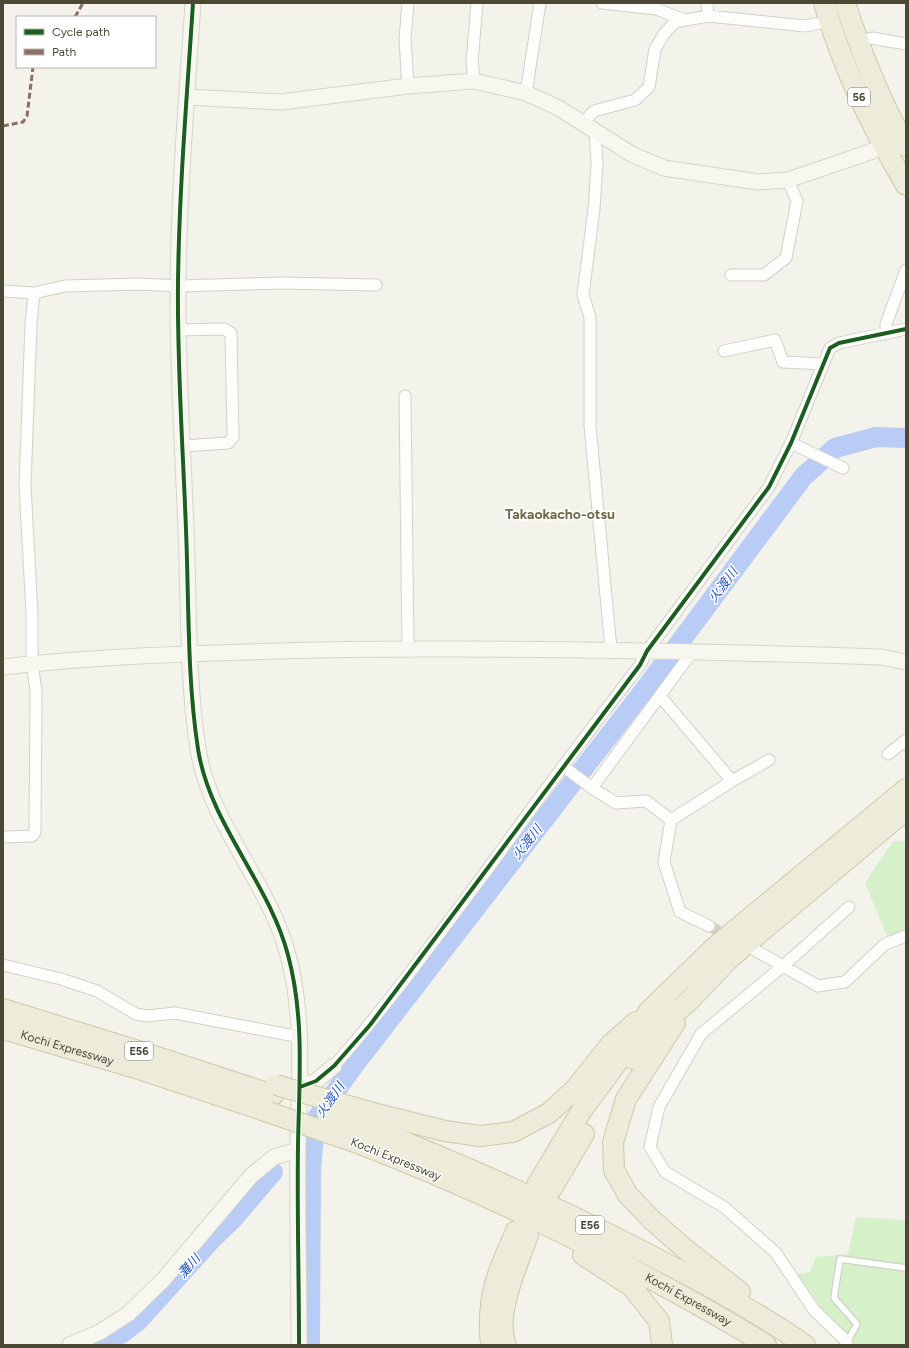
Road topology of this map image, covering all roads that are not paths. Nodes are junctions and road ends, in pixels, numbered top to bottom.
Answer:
1 (193, 3) edge
2 (408, 3) edge
3 (477, 3) edge
4 (540, 3) edge
5 (602, 3) edge
6 (707, 3) edge
7 (845, 3) edge
8 (827, 12) edge
9 (708, 16) junction
10 (685, 20) junction
11 (858, 42) junction
12 (906, 44) edge
13 (474, 81) junction
14 (408, 86) junction
15 (526, 93) junction
16 (186, 97) junction
17 (589, 127) junction
18 (904, 142) edge
19 (883, 147) junction
20 (788, 180) junction
21 (906, 185) edge
22 (906, 270) edge
23 (731, 276) dead end
24 (376, 285) dead end
25 (178, 286) junction
26 (3, 292) edge
27 (34, 293) junction
28 (906, 329) edge
29 (178, 330) junction
30 (886, 334) junction
31 (724, 351) dead end
32 (823, 364) junction
33 (405, 396) dead end
34 (791, 443) junction
35 (183, 446) junction
36 (843, 468) dead end
37 (408, 648) junction
38 (611, 649) junction
39 (650, 651) junction
40 (688, 652) junction
41 (191, 653) junction
42 (906, 662) edge
43 (32, 664) junction
44 (3, 667) edge
45 (660, 696) junction
46 (906, 740) edge
47 (888, 754) dead end
48 (769, 760) dead end
49 (565, 768) junction
50 (732, 781) junction
51 (589, 786) junction
52 (906, 788) edge
53 (906, 810) edge
54 (670, 820) junction
55 (3, 837) edge
56 (848, 907) dead end
57 (709, 926) tunnel mouth
58 (906, 936) edge
59 (753, 949) dead end
60 (3, 965) edge
61 (783, 966) junction
62 (689, 1001) junction
63 (3, 1010) edge
64 (648, 1012) junction
65 (3, 1029) edge
66 (300, 1037) junction
67 (334, 1066) joint
68 (300, 1087) junction
69 (273, 1097) junction
70 (366, 1127) junction
71 (298, 1150) junction
72 (510, 1208) junction
73 (906, 1268) edge
74 (778, 1326) junction
75 (847, 1342) joint
76 (70, 1345) edge
77 (299, 1345) edge
78 (491, 1345) edge
79 (506, 1345) edge
80 (662, 1345) edge
81 (766, 1345) edge
82 (805, 1345) edge

1 - 16 street
2 - 14 street
3 - 13 street
4 - 15 street
5 - 10 street
6 - 9 street
7 - 11 highway, 56
8 - 9 street
8 - 19 highway, 56
9 - 10 street
10 - 17 street
11 - 12 street
11 - 18 highway, 56
13 - 14 street
13 - 15 street
14 - 16 street
15 - 17 street
16 - 25 street
17 - 20 street
17 - 38 street
18 - 19 street
19 - 20 street
19 - 21 highway, 56
20 - 23 street
22 - 30 street
24 - 25 street
25 - 27 street
25 - 29 street
26 - 27 street
27 - 43 street
28 - 30 street
29 - 35 street
29 - 35 street
30 - 32 street
31 - 32 street
32 - 34 street
33 - 37 street
34 - 36 street
34 - 39 street
35 - 41 street
37 - 38 street
37 - 41 street
38 - 39 street
39 - 40 street
39 - 49 street
40 - 42 street
40 - 45 street
41 - 43 street
41 - 66 street
43 - 44 street
43 - 55 street
45 - 50 street
45 - 51 street
46 - 47 street
48 - 50 street
49 - 51 street
49 - 67 street
50 - 54 street
51 - 54 street
52 - 64 highway
53 - 62 highway
54 - 57 street
56 - 61 street
58 - 61 street
59 - 61 street
60 - 66 street
61 - 75 street
62 - 64 highway
62 - 74 highway
63 - 69 highway, Kochi Expressway / E56
64 - 70 highway
65 - 69 highway, Kochi Expressway / E56
66 - 68 street
67 - 68 street
68 - 71 street
69 - 70 highway, Kochi Expressway / E56, bridge
69 - 70 highway, bridge
70 - 72 highway, Kochi Expressway / E56
70 - 74 highway, Kochi Expressway / E56
71 - 76 street
71 - 77 street
72 - 80 highway
72 - 81 highway, Kochi Expressway / E56
73 - 75 lane
74 - 82 highway, Kochi Expressway / E56
78 - 79 highway

